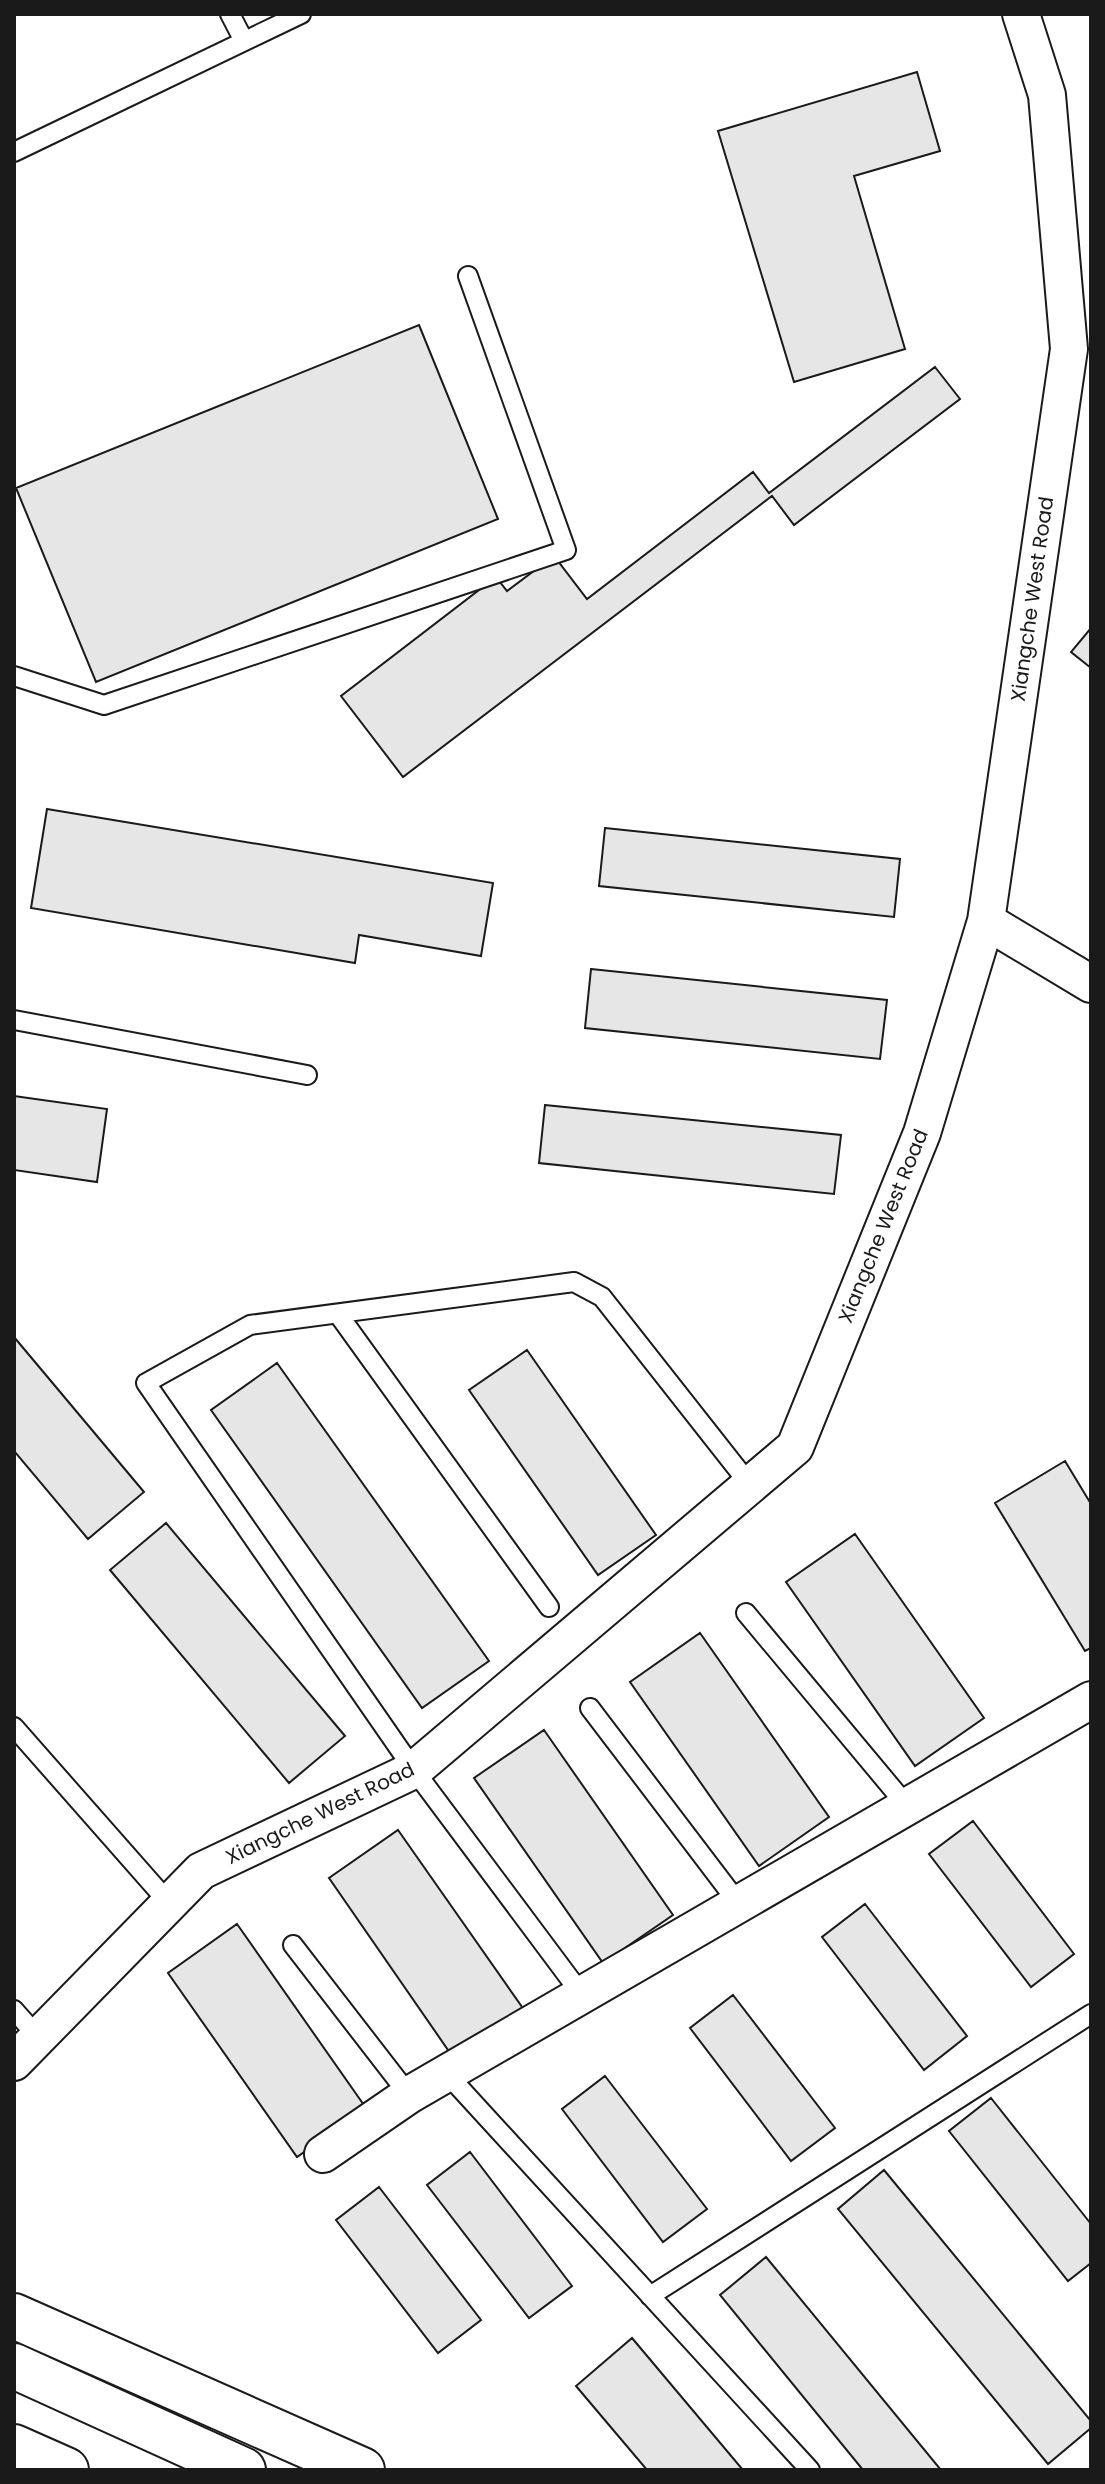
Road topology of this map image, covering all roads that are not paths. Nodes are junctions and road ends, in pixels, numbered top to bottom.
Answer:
1 (230, 14) edge
2 (301, 14) edge
3 (1021, 14) edge
4 (244, 41) junction
5 (14, 152) edge
6 (468, 276) dead end
7 (14, 676) edge
8 (986, 921) junction
9 (1091, 984) edge
10 (14, 1020) edge
11 (307, 1075) dead end
12 (338, 1314) junction
13 (750, 1485) junction
14 (549, 1607) dead end
15 (746, 1613) dead end
16 (1091, 1700) edge
17 (590, 1708) dead end
18 (14, 1727) edge
19 (414, 1770) junction
20 (907, 1806) junction
21 (169, 1903) junction
22 (739, 1904) junction
23 (293, 1945) dead end
24 (582, 1995) junction
25 (14, 2010) edge
26 (1091, 2014) edge
27 (26, 2050) edge
28 (447, 2074) junction
29 (409, 2095) junction
30 (323, 2154) dead end
31 (650, 2296) junction
32 (14, 2316) edge
33 (14, 2366) edge
34 (14, 2447) edge
35 (66, 2470) edge
36 (243, 2470) edge
37 (362, 2470) edge
38 (810, 2470) edge

1 - 4 lane
2 - 4 lane
3 - 8 street, Xiangche West Road
4 - 5 lane
6 - 7 lane
8 - 9 street
8 - 13 street, Xiangche West Road
10 - 11 lane
12 - 13 lane
12 - 14 lane
12 - 19 lane
13 - 19 street, Xiangche West Road
15 - 20 lane
16 - 20 street
17 - 22 lane
18 - 21 lane
19 - 21 street, Xiangche West Road
19 - 24 lane
20 - 22 street
21 - 27 street, Xiangche West Road
22 - 24 street
23 - 29 lane
24 - 28 street
25 - 27 lane
26 - 31 lane
28 - 29 street
28 - 31 lane
29 - 30 street
31 - 38 lane
32 - 37 main road
33 - 36 main road
34 - 35 main road

